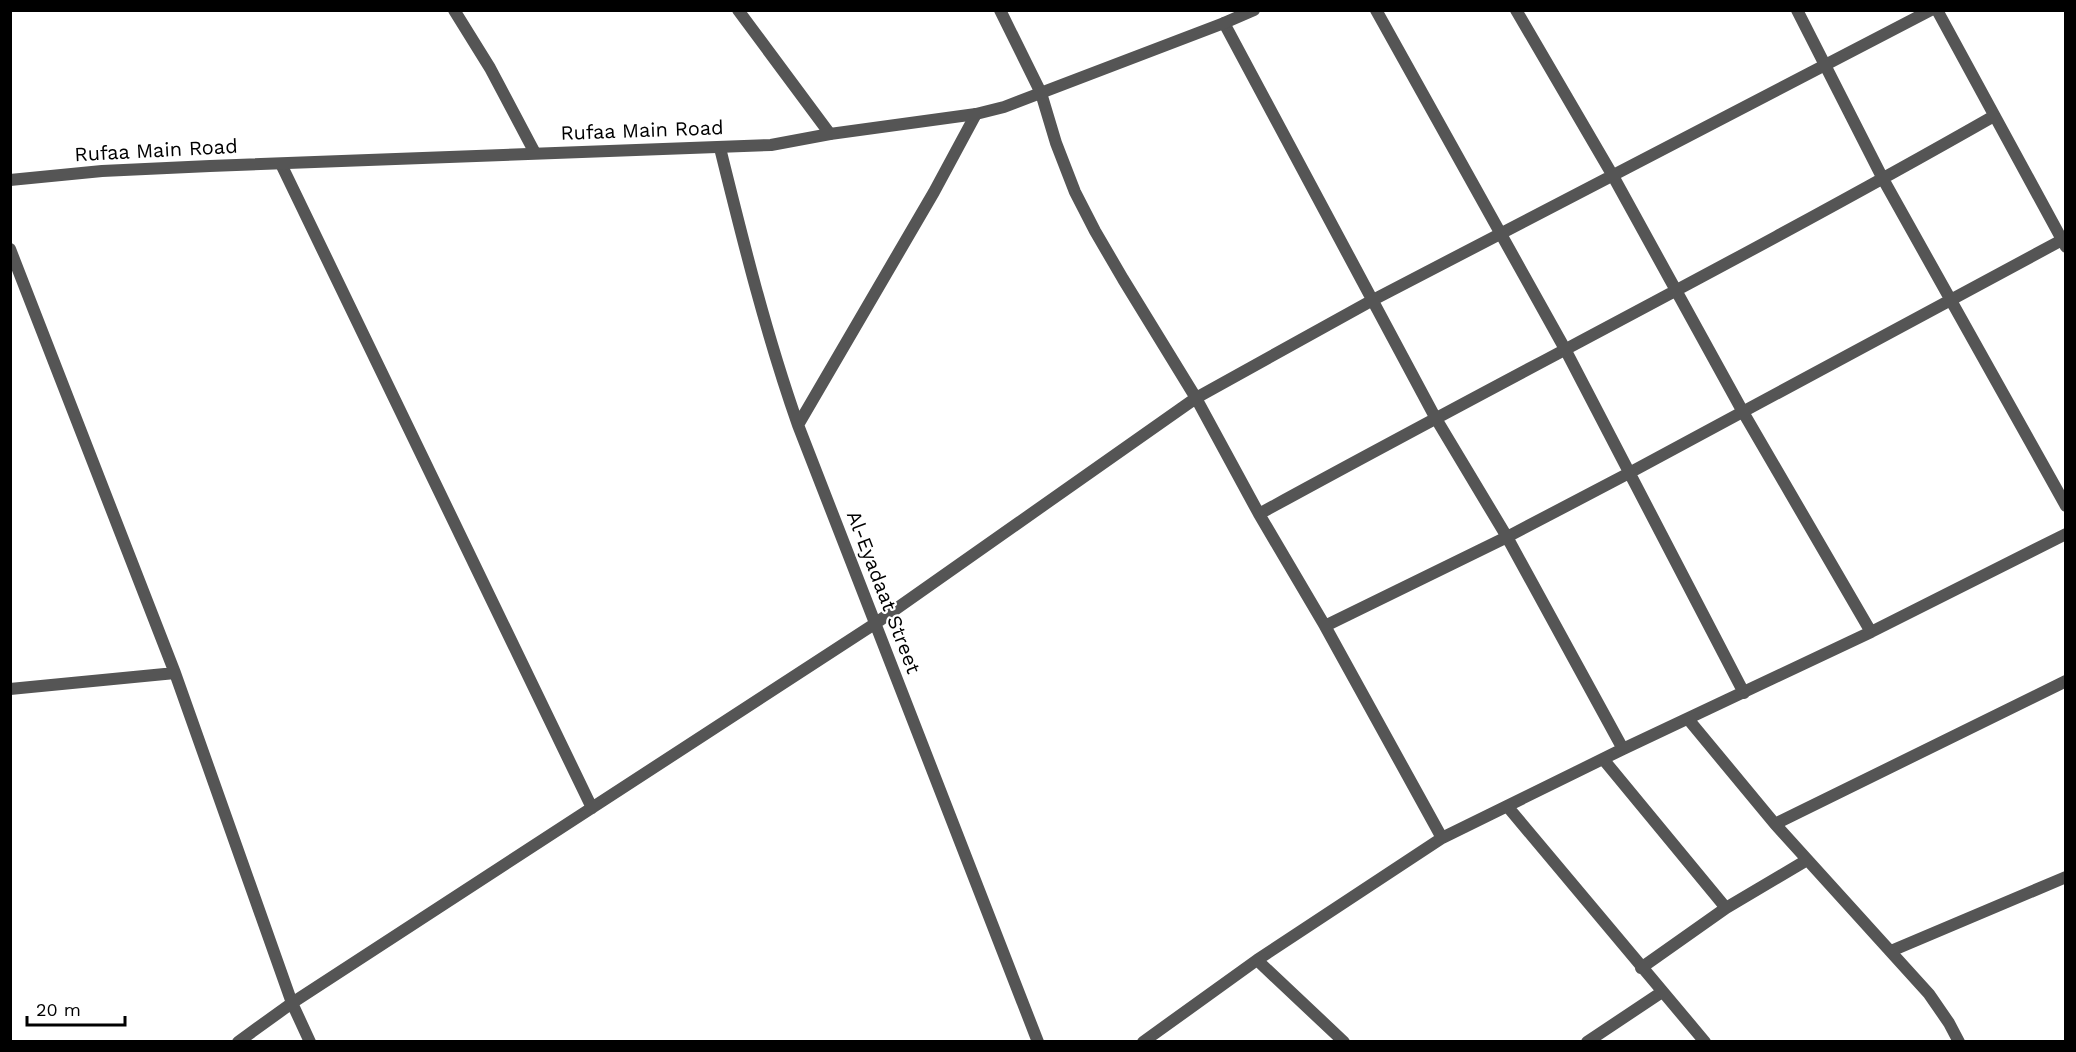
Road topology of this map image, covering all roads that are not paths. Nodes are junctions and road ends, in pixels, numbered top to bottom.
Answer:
1 (454, 10) edge
2 (738, 10) edge
3 (1000, 10) edge
4 (1254, 10) edge
5 (1376, 10) edge
6 (1516, 10) edge
7 (1797, 10) edge
8 (1930, 10) edge
9 (1938, 10) edge
10 (1224, 23) junction
11 (1826, 65) junction
12 (1041, 93) junction
13 (976, 114) junction
14 (1994, 116) junction
15 (830, 134) junction
16 (720, 148) junction
17 (535, 153) junction
18 (281, 164) junction
19 (1613, 176) junction
20 (1883, 179) junction
21 (10, 180) edge
22 (1501, 235) junction
23 (2064, 244) edge
24 (10, 249) edge
25 (1676, 290) junction
26 (1371, 301) junction
27 (1951, 301) junction
28 (1566, 349) junction
29 (1196, 398) junction
30 (1743, 412) junction
31 (1435, 417) junction
32 (798, 426) junction
33 (1631, 472) junction
34 (2066, 506) edge
35 (1258, 514) junction
36 (2066, 534) edge
37 (1508, 537) junction
38 (876, 623) junction
39 (1325, 626) junction
40 (1871, 632) junction
41 (175, 673) junction
42 (2066, 681) edge
43 (10, 689) edge
44 (1744, 693) junction
45 (1688, 719) junction
46 (1623, 749) junction
47 (1603, 759) junction
48 (1507, 806) junction
49 (592, 808) junction
50 (1775, 824) junction
51 (1442, 838) junction
52 (1807, 860) junction
53 (2066, 877) edge
54 (1726, 908) junction
55 (1891, 951) junction
56 (1257, 960) junction
57 (1641, 968) junction
58 (1662, 992) junction
59 (292, 1003) junction
60 (238, 1041) edge
61 (310, 1041) edge
62 (1038, 1041) edge
63 (1143, 1041) edge
64 (1344, 1041) edge
65 (1587, 1041) edge
66 (1705, 1041) edge
67 (1959, 1041) edge

1 - 17 street
2 - 15 street
3 - 12 street
4 - 10 street, Rufaa Main Road
5 - 22 street
6 - 19 street
7 - 11 street
8 - 11 street
9 - 14 street
10 - 12 street, Rufaa Main Road
10 - 26 street
11 - 19 street
11 - 20 street
12 - 13 street, Rufaa Main Road
12 - 29 street
13 - 15 street, Rufaa Main Road
13 - 32 street
14 - 20 street
14 - 23 street
15 - 16 street, Rufaa Main Road
16 - 17 street, Rufaa Main Road
16 - 32 street, Al-Eyadaat Street
17 - 18 street, Rufaa Main Road
18 - 21 street, Rufaa Main Road
18 - 49 street
19 - 22 street
19 - 25 street
20 - 25 street
20 - 27 street
22 - 26 street
22 - 28 street
23 - 27 street
24 - 41 street
25 - 28 street
25 - 30 street
26 - 29 street
26 - 31 street
27 - 30 street
27 - 34 street
28 - 31 street
28 - 33 street
29 - 35 street
29 - 38 street
30 - 33 street
30 - 40 street
31 - 35 street
31 - 37 street
32 - 38 street, Al-Eyadaat Street
33 - 37 street
33 - 44 street
35 - 39 street
36 - 40 street
37 - 39 street
37 - 46 street
38 - 49 street
38 - 62 street, Al-Eyadaat Street
39 - 51 street
40 - 44 street
41 - 43 street
41 - 59 street
42 - 50 street
44 - 45 street
45 - 46 street
45 - 50 street
46 - 47 street
47 - 48 street
47 - 54 street
48 - 51 street
48 - 57 street
49 - 59 street
50 - 52 street
51 - 56 street
52 - 54 street
52 - 55 street
53 - 55 street
54 - 57 street
55 - 67 street
56 - 63 street
56 - 64 street
57 - 58 street
58 - 65 street
58 - 66 street
59 - 60 street
59 - 61 street

